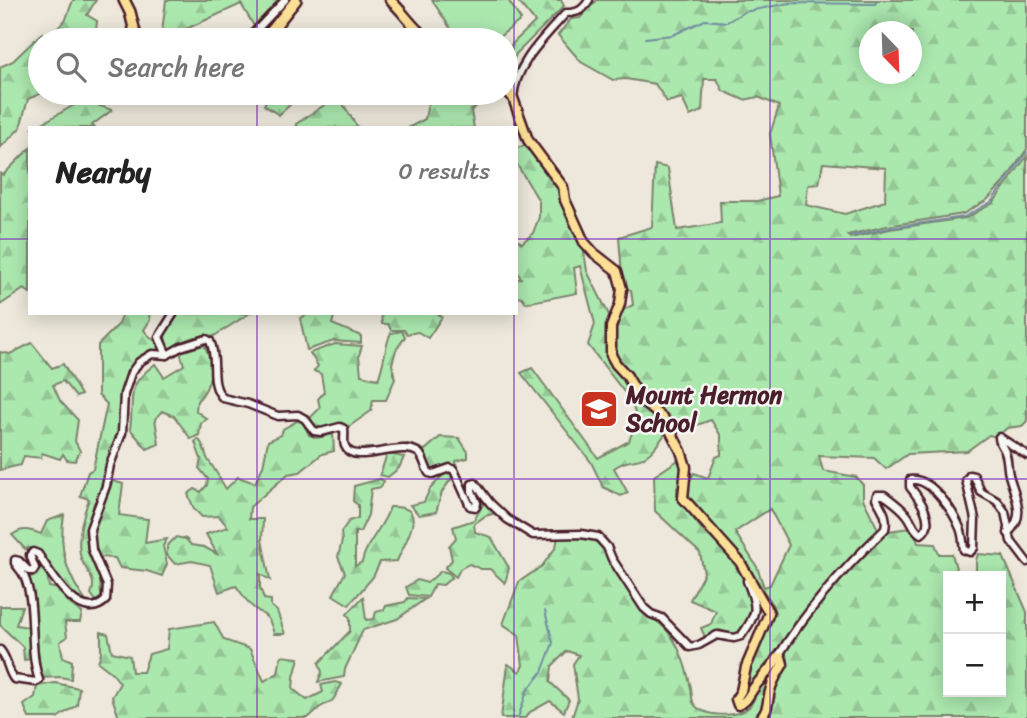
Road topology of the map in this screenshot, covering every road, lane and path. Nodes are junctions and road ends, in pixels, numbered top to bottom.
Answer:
1 (124, 0) edge
2 (285, 0) edge
3 (296, 0) edge
4 (390, 0) edge
5 (589, 0) edge
6 (134, 28) edge
7 (258, 28) edge
8 (274, 28) edge
9 (414, 28) edge
10 (518, 79) edge
11 (516, 105) edge
12 (173, 315) edge
13 (167, 355) junction
14 (1027, 455) edge
15 (1008, 533) junction
16 (740, 562) junction
17 (1027, 562) edge
18 (0, 650) edge
19 (777, 658) junction
20 (761, 718) edge

1 - 6 highway
2 - 7 street
3 - 8 highway
4 - 9 main road
5 - 10 street
11 - 16 main road
12 - 13 street
13 - 16 street
13 - 18 street
14 - 15 street
15 - 17 street
15 - 19 street
16 - 19 main road
19 - 20 main road

